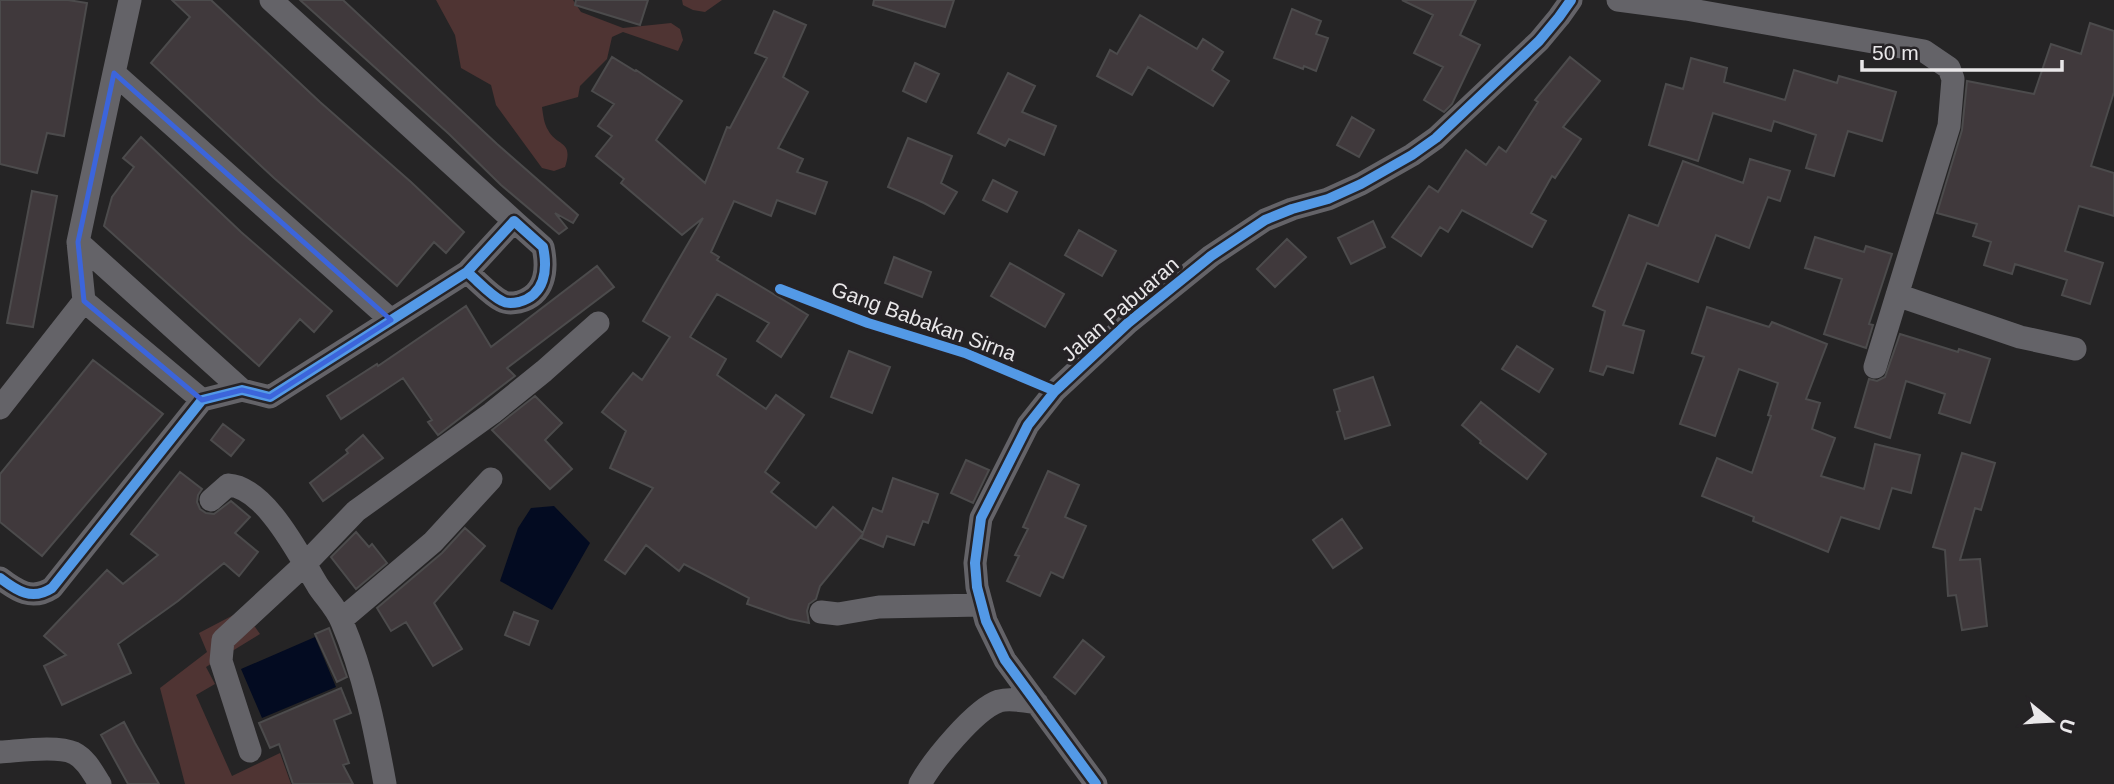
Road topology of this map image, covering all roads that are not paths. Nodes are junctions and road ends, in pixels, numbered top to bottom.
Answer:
1 (130, 0) edge
2 (271, 0) edge
3 (1571, 0) edge
4 (1618, 0) edge
5 (114, 73) junction
6 (514, 221) junction
7 (78, 242) junction
8 (467, 272) junction
9 (780, 289) dead end
10 (1897, 295) junction
11 (84, 301) junction
12 (391, 320) junction
13 (598, 323) dead end
14 (2075, 349) dead end
15 (1875, 367) dead end
16 (242, 390) junction
17 (1055, 391) junction
18 (202, 400) junction
19 (0, 408) edge
20 (491, 480) dead end
21 (211, 500) dead end
22 (305, 564) junction
23 (0, 578) edge
24 (981, 605) junction
25 (821, 612) dead end
26 (341, 620) junction
27 (1037, 703) junction
28 (250, 751) dead end
29 (0, 752) edge
30 (100, 784) edge
31 (386, 784) edge
32 (920, 784) edge
33 (1096, 784) edge

1 - 5 street
2 - 6 street
3 - 17 street, Jalan Pabuaran
4 - 10 street
5 - 7 street
5 - 12 street
6 - 8 street
6 - 8 street
7 - 11 street
7 - 16 street
8 - 12 street
9 - 17 lane, Gang Babakan Sirna
10 - 14 street
10 - 15 street
11 - 18 street
11 - 19 street
12 - 16 street
13 - 22 street
16 - 18 street
17 - 24 street, Jalan Pabuaran
18 - 23 street
20 - 26 street
21 - 22 street
22 - 26 street
22 - 28 street
24 - 25 street
24 - 27 street, Jalan Pabuaran
26 - 31 street
27 - 32 street
27 - 33 street, Jalan Pabuaran
29 - 30 street

